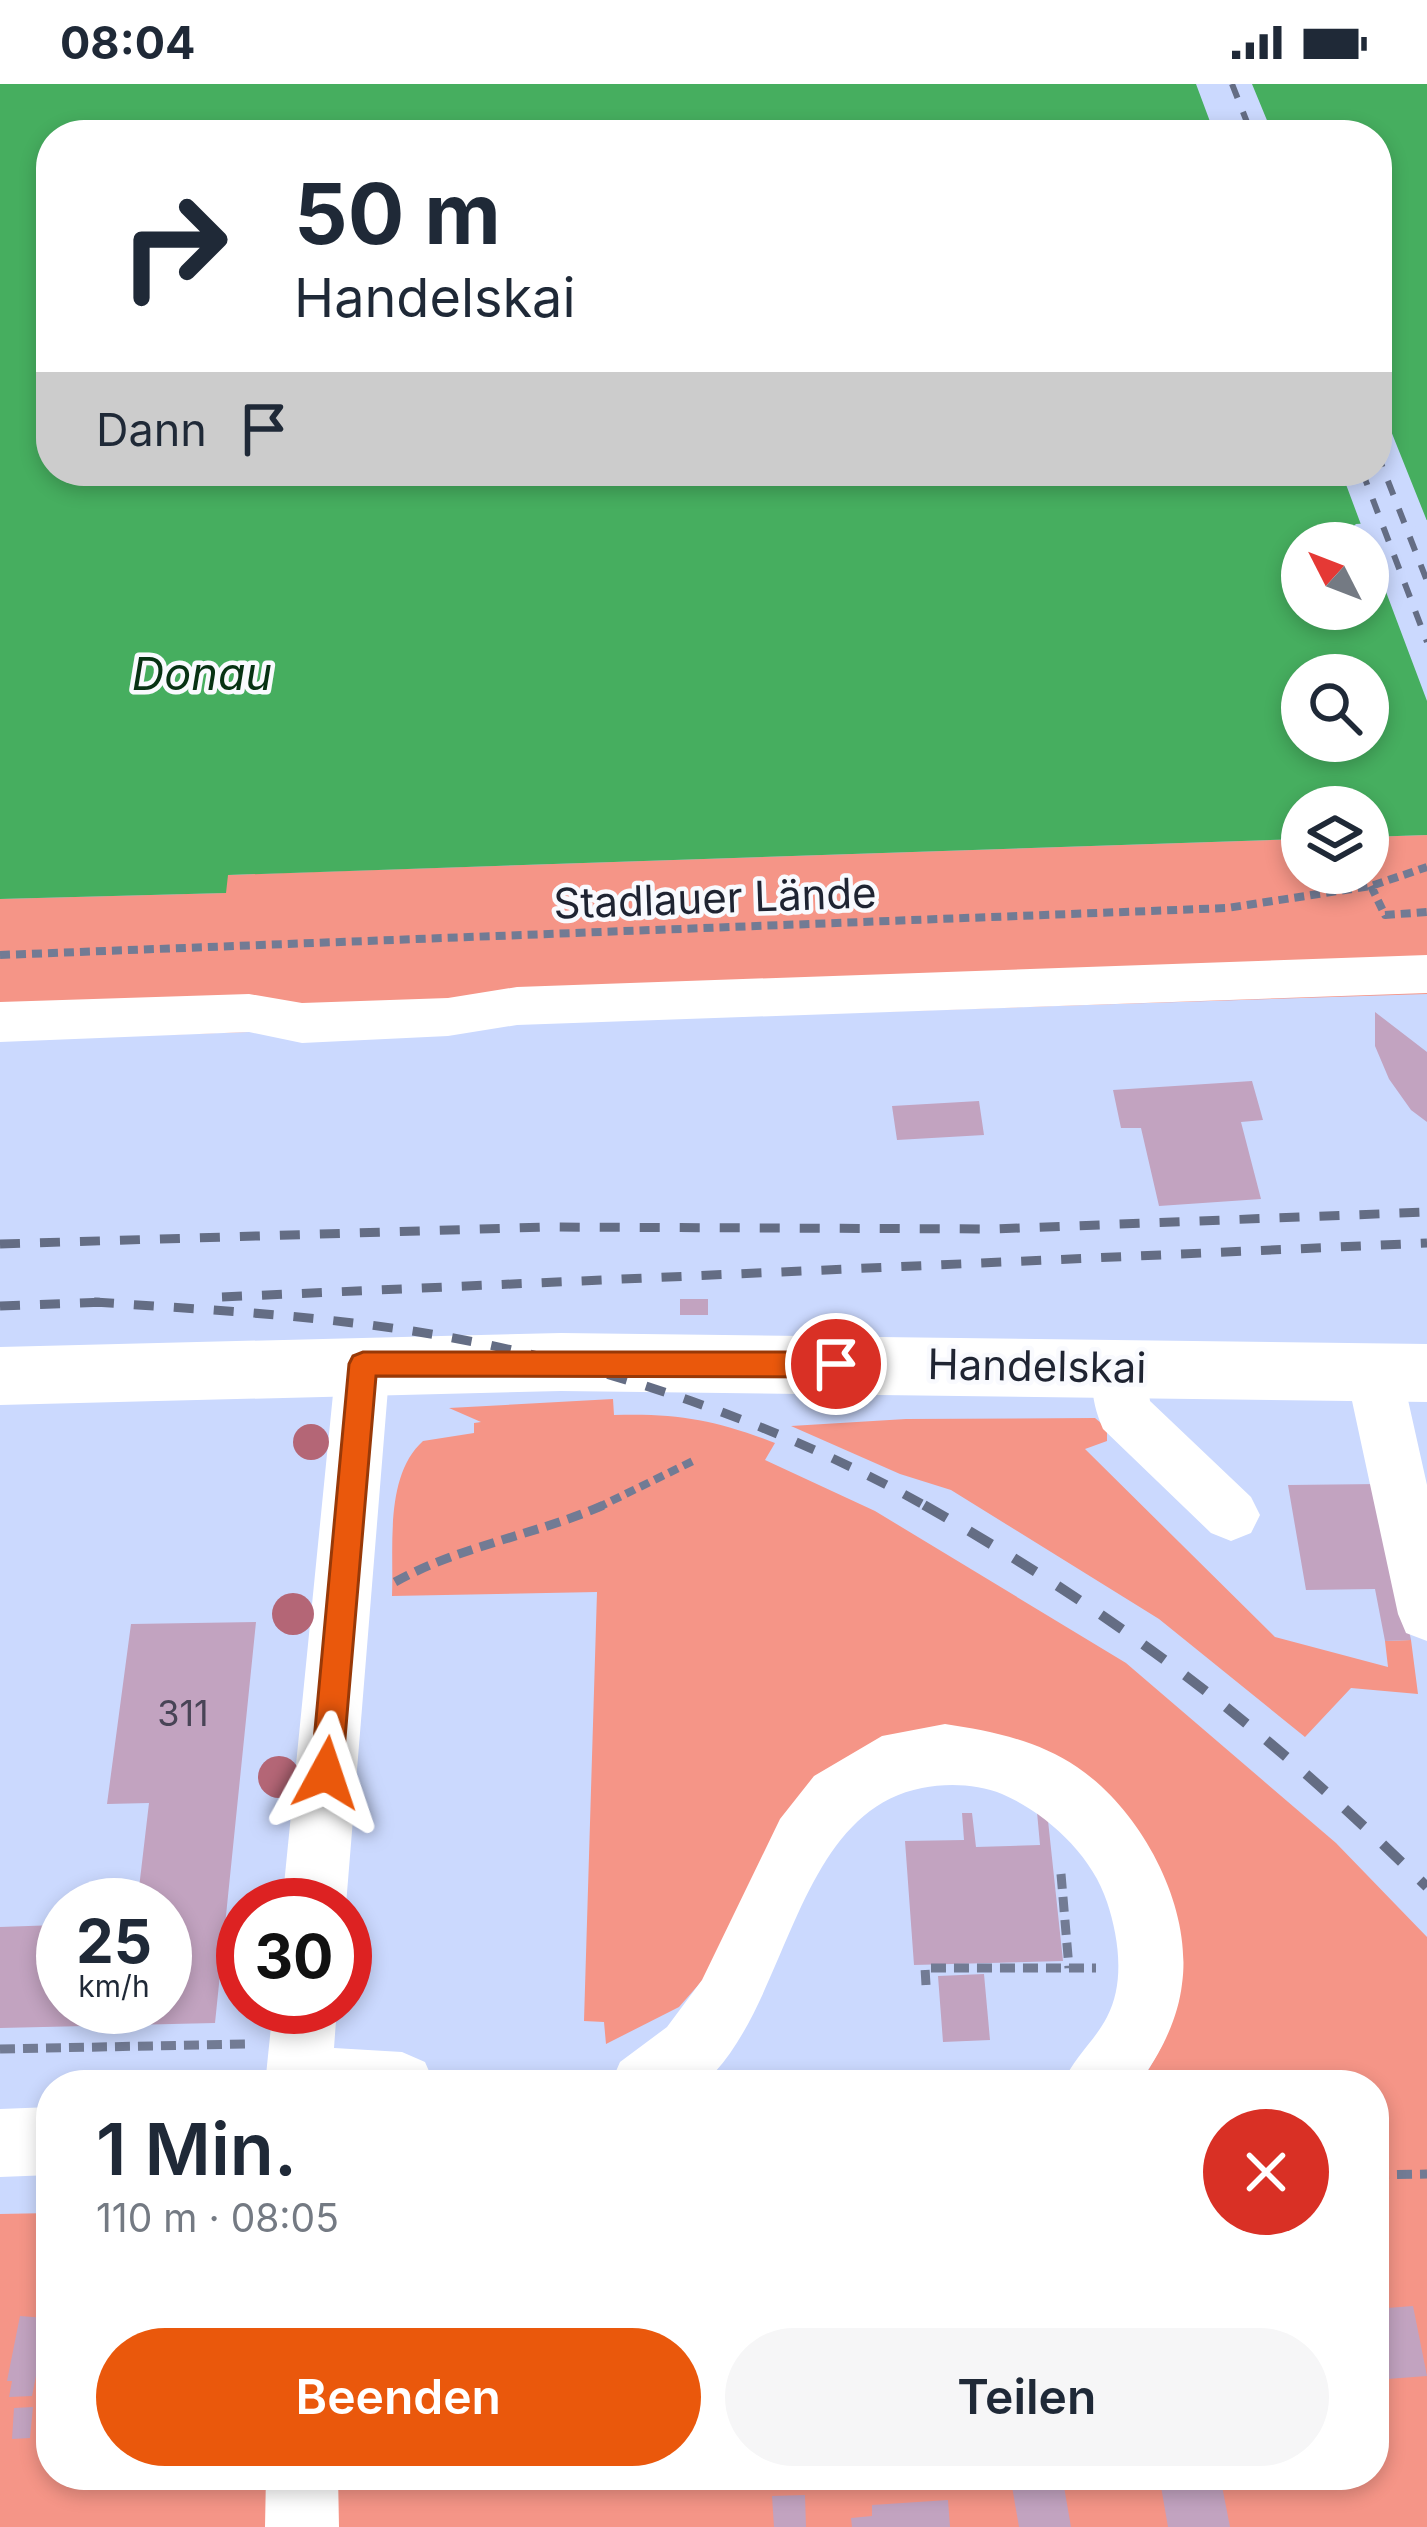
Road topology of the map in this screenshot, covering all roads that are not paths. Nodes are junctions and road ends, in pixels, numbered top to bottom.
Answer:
1 (1427, 974) edge
2 (0, 1022) edge
3 (363, 1364) junction
4 (1118, 1366) junction
5 (1401, 1373) edge
6 (0, 1376) edge
7 (1231, 1515) dead end
8 (1427, 1614) edge
9 (316, 1878) edge
10 (301, 2054) edge
11 (353, 2070) edge
12 (669, 2070) edge
13 (1112, 2070) edge
14 (36, 2142) edge
15 (0, 2143) edge
16 (302, 2490) edge
17 (302, 2527) edge

1 - 2 street
3 - 4 main road, Handelskai
3 - 6 main road, Handelskai
3 - 9 street
4 - 5 main road, Handelskai
4 - 7 street
5 - 8 street
10 - 11 street
12 - 13 street
14 - 15 street
16 - 17 street

